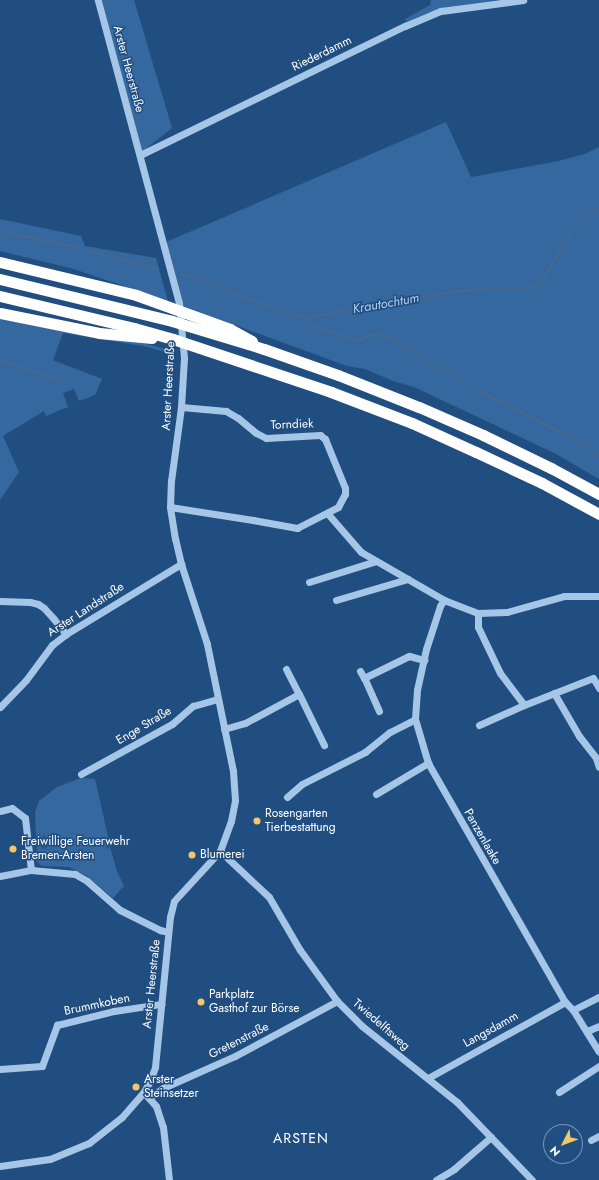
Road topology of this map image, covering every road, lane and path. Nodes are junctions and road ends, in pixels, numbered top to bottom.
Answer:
1 (98, 0) edge
2 (523, 0) edge
3 (140, 155) junction
4 (0, 262) edge
5 (0, 279) edge
6 (0, 296) edge
7 (0, 313) edge
8 (173, 339) junction
9 (264, 349) junction
10 (181, 407) junction
11 (599, 494) edge
12 (170, 508) junction
13 (328, 514) junction
14 (599, 514) edge
15 (376, 561) junction
16 (181, 564) junction
17 (408, 579) junction
18 (309, 582) dead end
19 (599, 596) edge
20 (336, 600) dead end
21 (444, 600) junction
22 (0, 601) edge
23 (478, 613) junction
24 (66, 634) junction
25 (424, 660) junction
26 (286, 669) dead end
27 (360, 671) dead end
28 (364, 678) junction
29 (599, 688) edge
30 (554, 693) junction
31 (299, 694) junction
32 (218, 699) junction
33 (524, 705) junction
34 (0, 707) edge
35 (379, 711) dead end
36 (415, 719) junction
37 (479, 725) dead end
38 (224, 729) junction
39 (324, 745) dead end
40 (428, 763) junction
41 (599, 767) edge
42 (80, 774) dead end
43 (376, 794) dead end
44 (287, 797) dead end
45 (0, 811) edge
46 (220, 851) junction
47 (31, 870) junction
48 (0, 876) edge
49 (168, 932) junction
50 (599, 997) edge
51 (337, 1001) junction
52 (565, 1002) junction
53 (161, 1004) junction
54 (573, 1010) junction
55 (599, 1026) edge
56 (587, 1032) junction
57 (599, 1052) edge
58 (599, 1066) edge
59 (0, 1068) edge
60 (428, 1078) junction
61 (559, 1092) dead end
62 (146, 1095) junction
63 (599, 1136) edge
64 (492, 1137) junction
65 (591, 1140) dead end
66 (0, 1166) edge
67 (169, 1180) edge
68 (436, 1180) edge
69 (532, 1180) edge

1 - 3 street, Arster Heerstraße
2 - 3 street, Riederdamm
3 - 10 street, Arster Heerstraße
4 - 9 highway
5 - 9 highway
6 - 8 highway
7 - 8 highway
8 - 14 highway
9 - 11 highway
10 - 12 street, Arster Heerstraße
10 - 13 street, Torndiek
12 - 13 street
12 - 16 street, Arster Heerstraße
13 - 15 street
15 - 17 street
15 - 18 street
16 - 24 street, Arster Landstraße
16 - 32 street, Arster Heerstraße
17 - 20 street
17 - 21 street
19 - 23 street
21 - 23 street
21 - 25 street, Panzenlaake
22 - 24 street
23 - 33 street
24 - 34 street, Arster Landstraße
25 - 28 street
25 - 36 street, Panzenlaake
26 - 31 street
27 - 28 street
28 - 35 street
29 - 30 street
30 - 33 street
30 - 41 street
31 - 38 street
31 - 39 street
32 - 38 street, Arster Heerstraße
32 - 42 street, Enge Straße
33 - 37 street
36 - 40 street, Panzenlaake
36 - 44 street
38 - 46 street, Arster Heerstraße
40 - 43 street
40 - 52 street, Panzenlaake
45 - 47 street
46 - 49 street, Arster Heerstraße
46 - 51 street, Twiedelftsweg
47 - 48 street
47 - 49 street
49 - 53 street, Arster Heerstraße
50 - 54 street
51 - 60 street, Twiedelftsweg
51 - 62 street, Gretenstraße
52 - 54 street, Panzenlaake
52 - 60 street, Langsdamm
53 - 59 street, Brummkoben
53 - 62 street, Arster Heerstraße
54 - 56 street, Panzenlaake
55 - 56 street
56 - 57 street, Panzenlaake
58 - 61 street
60 - 64 street, Twiedelftsweg
62 - 66 street, Arster Heerstraße
62 - 67 street
63 - 65 street
64 - 68 street
64 - 69 street, Twiedelftsweg

